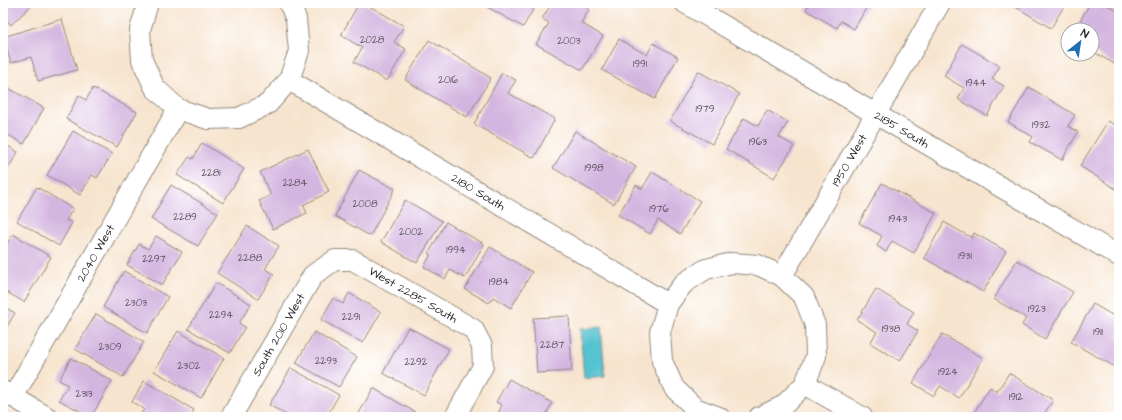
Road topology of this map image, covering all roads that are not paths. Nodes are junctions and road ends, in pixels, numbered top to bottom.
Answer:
1 (148, 3) edge
2 (288, 3) edge
3 (685, 3) edge
4 (940, 3) edge
5 (289, 80) junction
6 (178, 109) junction
7 (876, 114) junction
8 (1119, 256) edge
9 (335, 260) joint
10 (782, 276) junction
11 (668, 304) junction
12 (805, 384) junction
13 (8, 394) edge
14 (692, 412) edge
15 (48, 417) edge
16 (231, 417) edge
17 (455, 417) edge
18 (719, 417) edge
19 (759, 417) edge
20 (862, 417) edge

1 - 6 street
2 - 5 street
3 - 7 street, 2185 South
4 - 7 street, 1950 West
5 - 6 street
5 - 11 street, 2180 South
6 - 13 street, 2040 West
7 - 8 street, 2185 South
7 - 10 street, 1950 West
9 - 16 street, South 2010 West
9 - 17 street, West 2285 South
10 - 11 street
10 - 12 street
11 - 14 street
12 - 19 street
12 - 20 street
13 - 15 street
14 - 18 street

